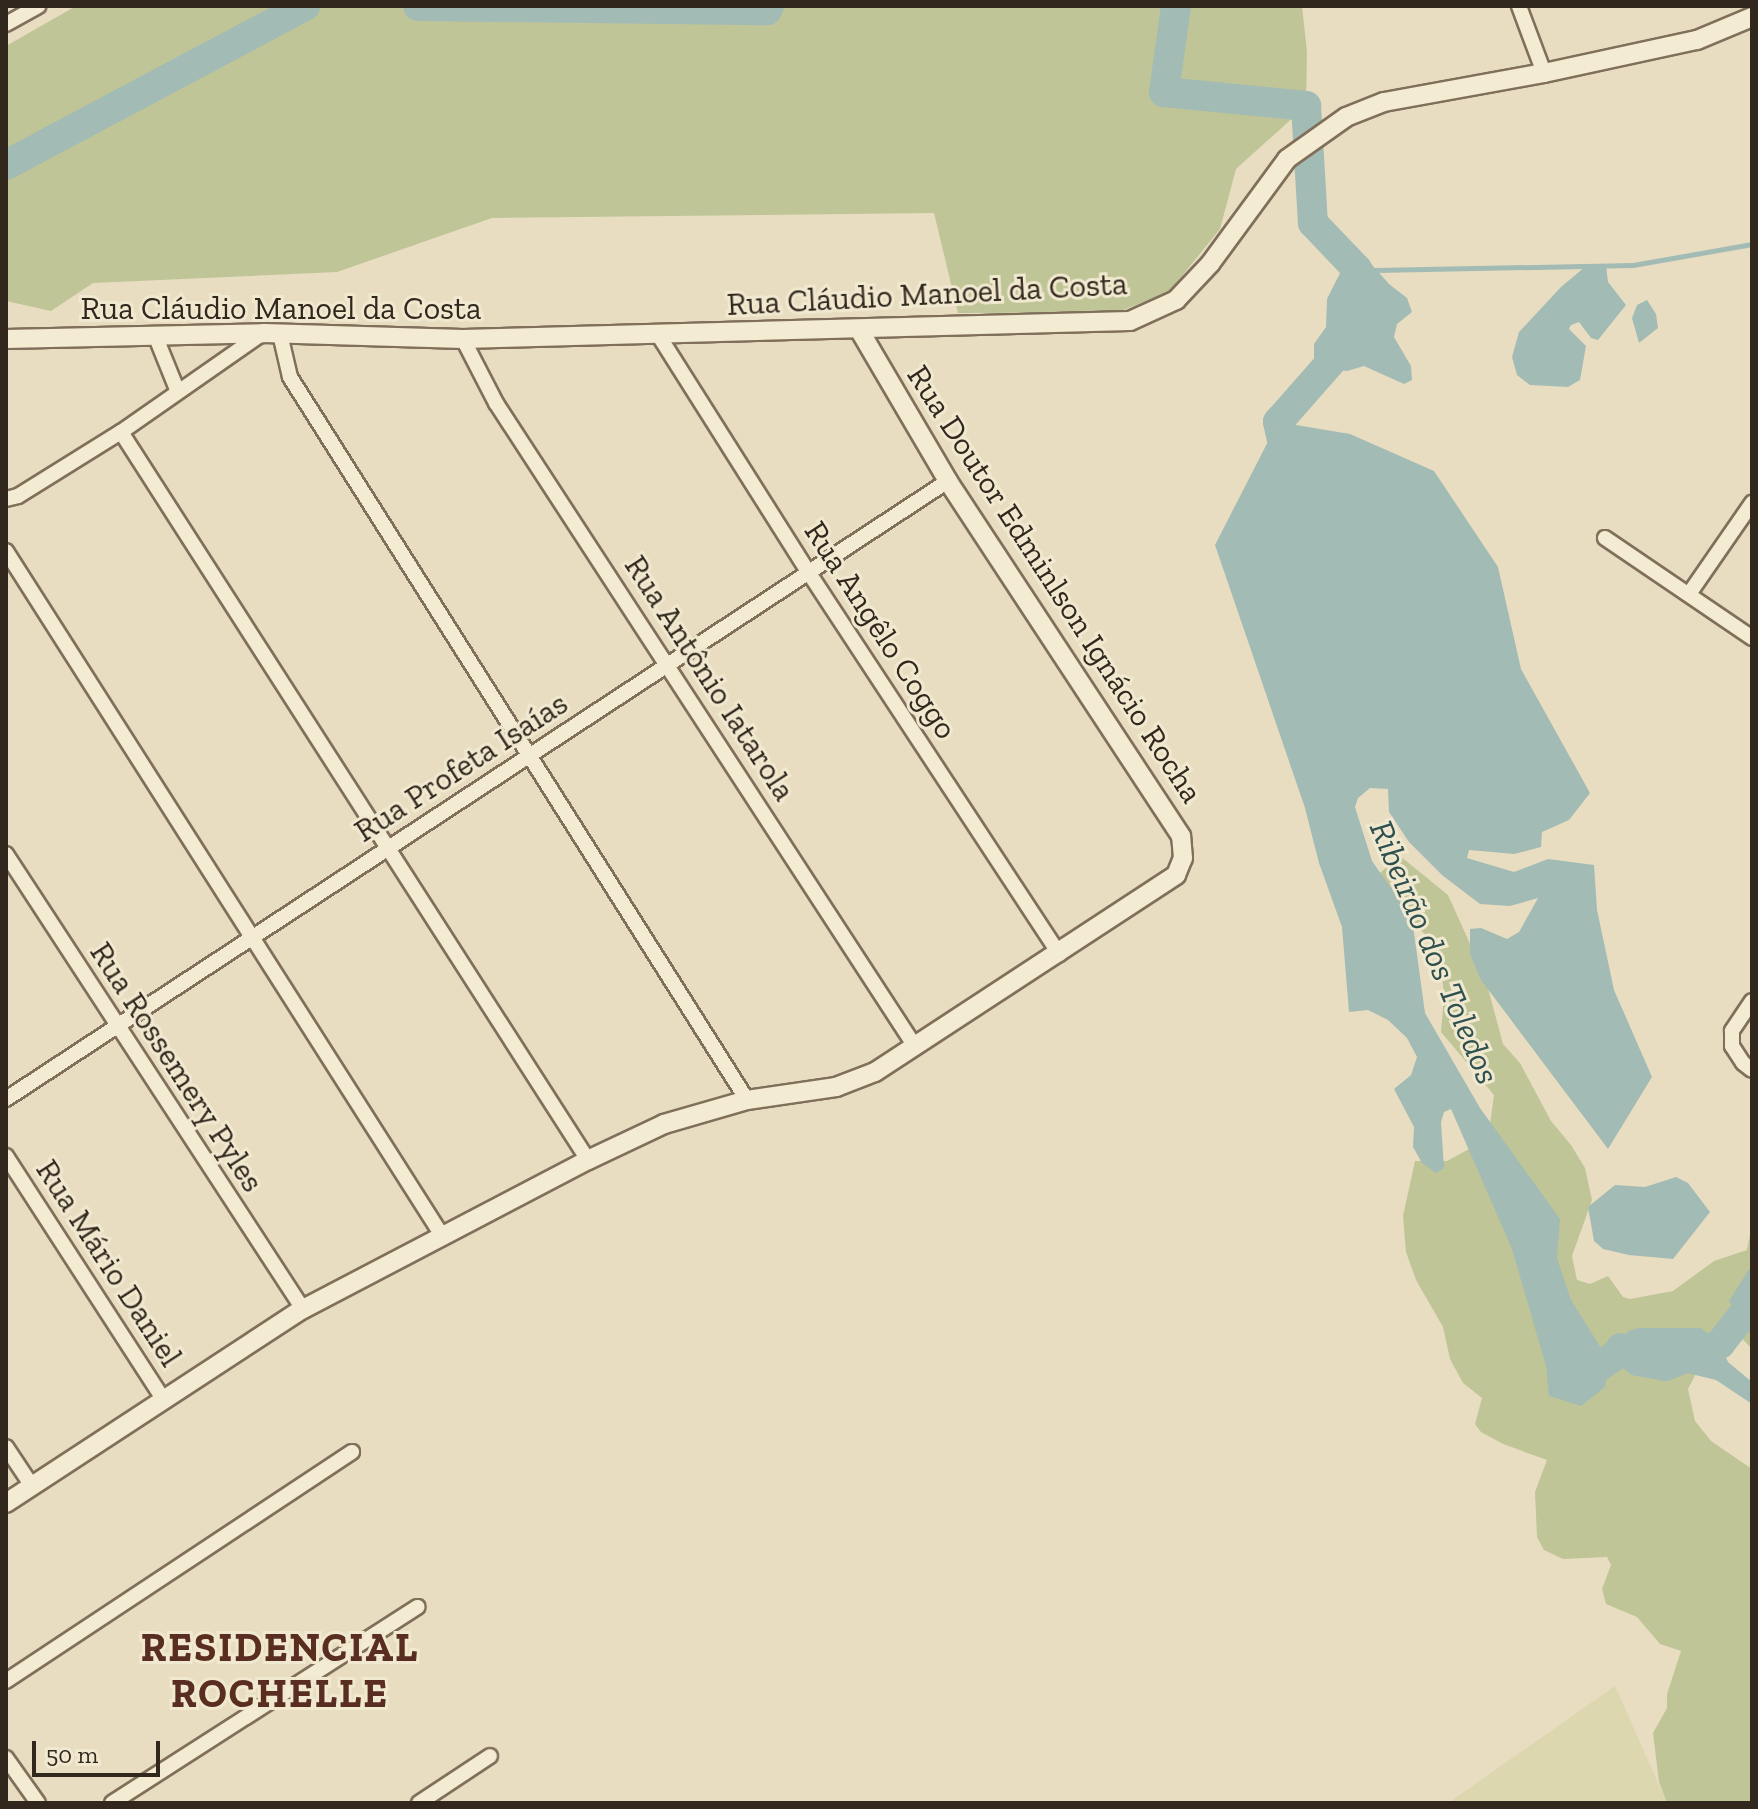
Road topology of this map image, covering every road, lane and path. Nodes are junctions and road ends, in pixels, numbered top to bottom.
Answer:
1 (38, 6) edge
2 (1519, 6) edge
3 (1752, 17) edge
4 (6, 24) edge
5 (1544, 73) junction
6 (859, 329) junction
7 (272, 334) junction
8 (155, 335) junction
9 (659, 336) junction
10 (6, 339) edge
11 (463, 339) junction
12 (178, 392) junction
13 (121, 432) junction
14 (948, 481) junction
15 (6, 499) edge
16 (1752, 503) edge
17 (1605, 538) dead end
18 (6, 551) edge
19 (809, 573) junction
20 (1689, 594) junction
21 (1752, 638) edge
22 (669, 664) junction
23 (528, 757) junction
24 (388, 848) junction
25 (6, 854) edge
26 (253, 937) junction
27 (1059, 954) junction
28 (1752, 1001) edge
29 (116, 1027) junction
30 (914, 1045) junction
31 (1747, 1066) edge
32 (6, 1099) edge
33 (747, 1100) junction
34 (6, 1156) edge
35 (588, 1160) junction
36 (443, 1237) junction
37 (303, 1309) junction
38 (164, 1400) junction
39 (6, 1447) edge
40 (352, 1452) dead end
41 (32, 1486) junction
42 (6, 1503) edge
43 (417, 1607) dead end
44 (6, 1681) edge
45 (490, 1756) dead end
46 (6, 1758) edge
47 (38, 1803) edge
48 (112, 1803) edge
49 (419, 1803) edge

1 - 4 street
2 - 5 street
3 - 5 street, Rua Cláudio Manoel da Costa
5 - 6 street, Rua Cláudio Manoel da Costa
6 - 9 street, Rua Cláudio Manoel da Costa
6 - 14 street, Rua Doutor Edminlson Ignácio Rocha
7 - 8 street, Rua Cláudio Manoel da Costa
7 - 11 street, Rua Cláudio Manoel da Costa
7 - 12 street
7 - 23 street
8 - 10 street, Rua Cláudio Manoel da Costa
8 - 12 street
9 - 11 street, Rua Cláudio Manoel da Costa
9 - 19 street, Rua Angêlo Coggo
11 - 22 street, Rua Antônio Iatarola
12 - 13 street
13 - 15 street
13 - 24 street
14 - 19 street, Rua Profeta Isaías
14 - 27 street, Rua Doutor Edminlson Ignácio Rocha
16 - 20 street
17 - 20 street
18 - 26 street
19 - 22 street, Rua Profeta Isaías
19 - 27 street, Rua Angêlo Coggo
20 - 21 street
22 - 23 street, Rua Profeta Isaías
22 - 30 street, Rua Antônio Iatarola
23 - 24 street, Rua Profeta Isaías
23 - 33 street
24 - 26 street, Rua Profeta Isaías
24 - 35 street
25 - 29 street, Rua Rossemery Pyles
26 - 29 street, Rua Profeta Isaías
26 - 36 street
27 - 30 street
28 - 31 street
29 - 32 street, Rua Profeta Isaías
29 - 37 street, Rua Rossemery Pyles
30 - 33 street
33 - 35 street
34 - 38 street, Rua Mário Daniel
35 - 36 street
36 - 37 street
37 - 38 street
38 - 41 street
39 - 41 street
40 - 44 street
41 - 42 street
43 - 48 street
45 - 49 street
46 - 47 street

